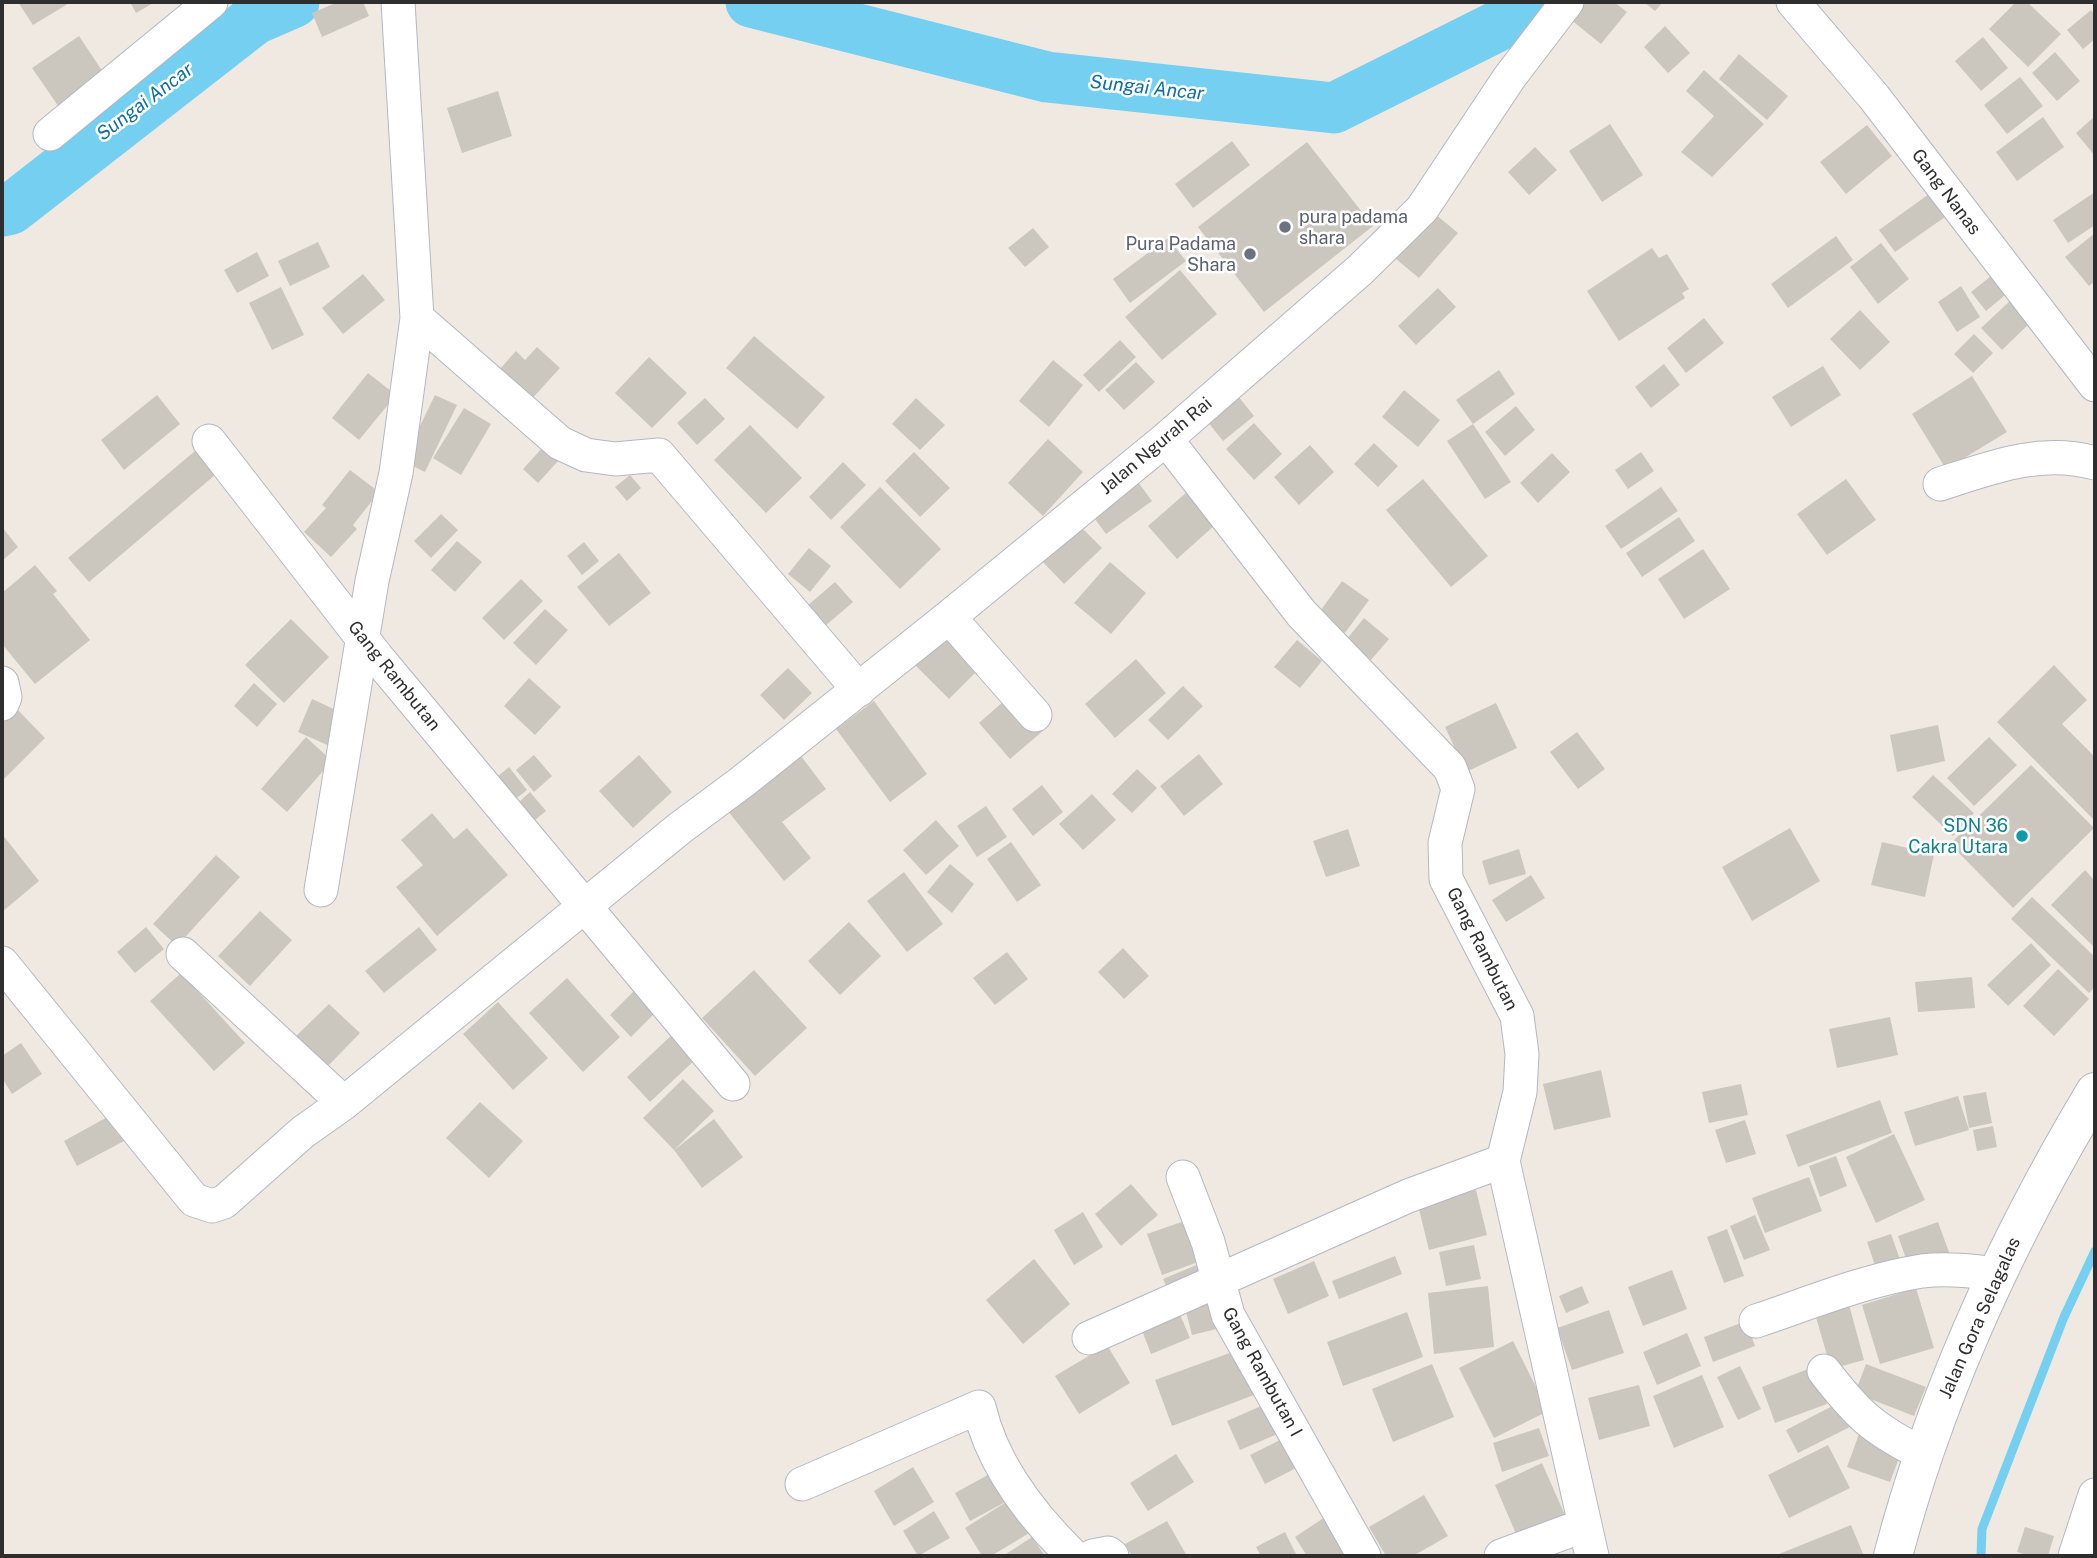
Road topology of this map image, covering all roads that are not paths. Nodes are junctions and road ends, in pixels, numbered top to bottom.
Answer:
1 (211, 2) edge
2 (398, 2) edge
3 (1567, 2) edge
4 (1793, 2) edge
5 (50, 134) dead end
6 (417, 318) junction
7 (2095, 385) edge
8 (1166, 439) junction
9 (209, 441) dead end
10 (2095, 463) edge
11 (1940, 484) dead end
12 (949, 617) junction
13 (364, 640) junction
14 (2, 682) edge
15 (859, 690) junction
16 (2, 704) edge
17 (1035, 715) dead end
18 (321, 890) dead end
19 (584, 906) junction
20 (183, 954) dead end
21 (2, 964) edge
22 (733, 1084) dead end
23 (2095, 1092) edge
24 (345, 1103) junction
25 (1503, 1161) junction
26 (1183, 1177) dead end
27 (1997, 1274) junction
28 (1218, 1283) junction
29 (1756, 1321) dead end
30 (1089, 1338) dead end
31 (1824, 1371) dead end
32 (1923, 1454) junction
33 (802, 1485) dead end
34 (2095, 1495) edge
35 (1588, 1541) edge
36 (1073, 1556) edge
37 (1093, 1556) edge
38 (1112, 1556) edge
39 (1364, 1556) edge
40 (1501, 1556) edge
41 (1893, 1556) edge
42 (2075, 1556) edge

1 - 5 street
2 - 6 street
3 - 8 street, Jalan Ngurah Rai
4 - 7 street, Gang Nanas
6 - 13 street
6 - 15 street
8 - 12 street, Jalan Ngurah Rai
8 - 25 street, Gang Rambutan
9 - 13 street, Gang Rambutan
10 - 11 street
12 - 15 street, Jalan Ngurah Rai
12 - 17 street
13 - 18 street
13 - 19 street, Gang Rambutan
14 - 16 street
15 - 19 street, Jalan Ngurah Rai
19 - 22 street, Gang Rambutan
19 - 24 street, Jalan Ngurah Rai
20 - 24 street
21 - 24 street, Jalan Ngurah Rai
23 - 27 street, Jalan Gora Selagalas
25 - 28 street
25 - 35 street, Gang Rambutan
26 - 28 street, Gang Rambutan I
27 - 29 street
27 - 32 street, Jalan Gora Selagalas
28 - 30 street
28 - 39 street, Gang Rambutan I
31 - 32 street
32 - 41 street, Jalan Gora Selagalas
33 - 36 street
34 - 42 street
35 - 40 street
37 - 38 street

